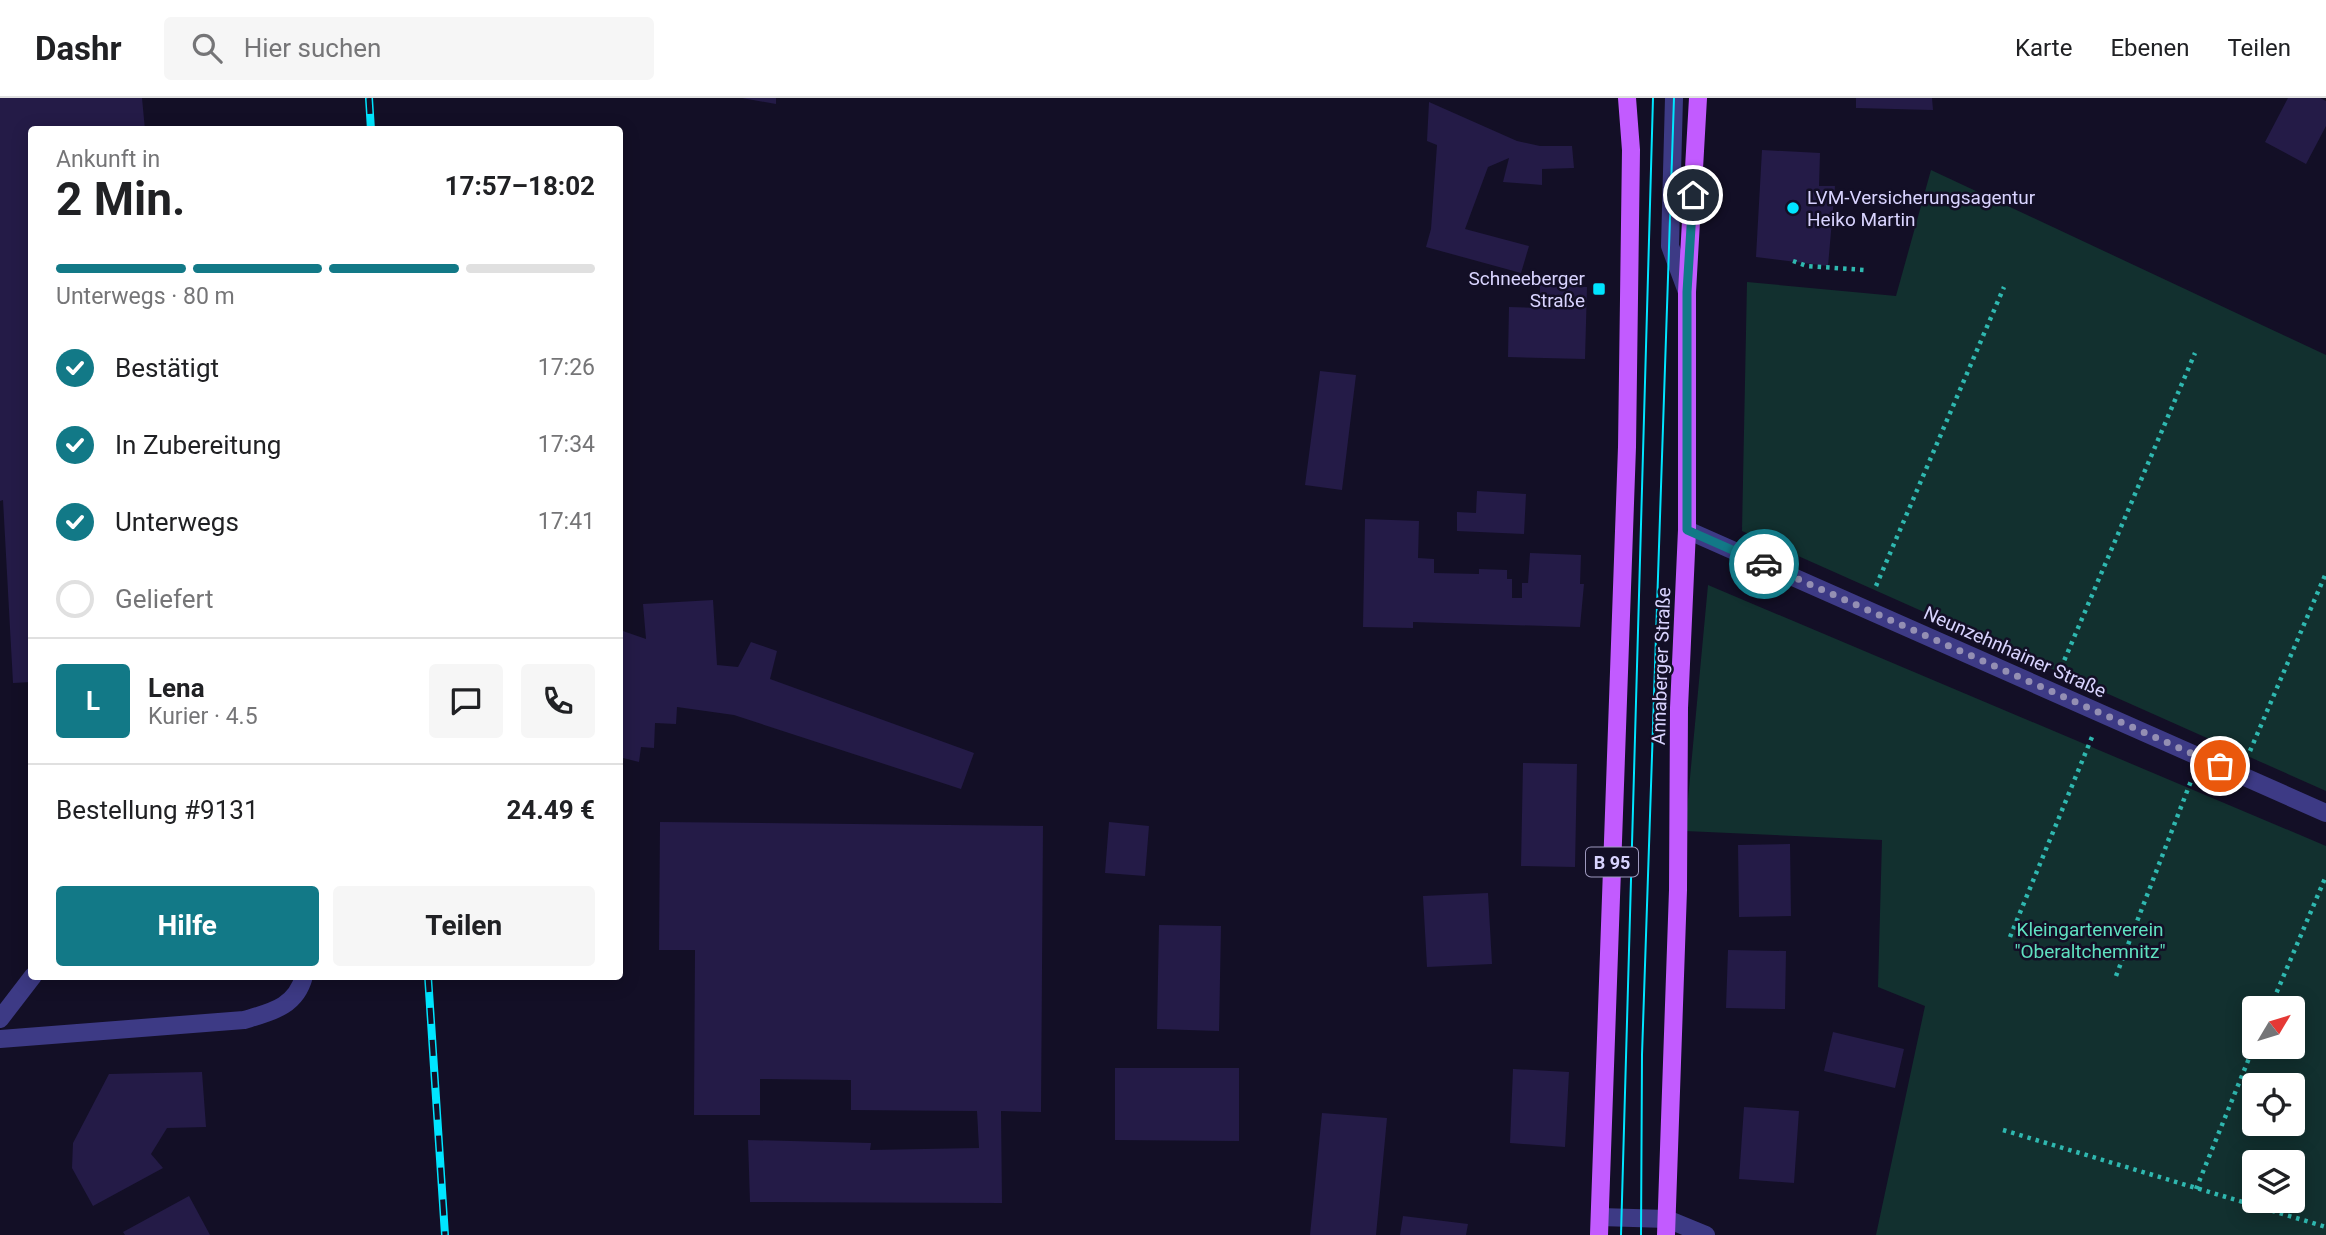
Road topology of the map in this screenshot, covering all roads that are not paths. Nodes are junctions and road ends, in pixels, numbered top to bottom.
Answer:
1 (1627, 98) edge
2 (1674, 98) edge
3 (1699, 98) edge
4 (1687, 292) junction
5 (1687, 530) junction
6 (2326, 813) edge
7 (30, 980) edge
8 (303, 980) edge
9 (0, 1019) edge
10 (0, 1039) edge
11 (1600, 1226) edge
12 (1667, 1227) edge
13 (1706, 1235) edge

1 - 11 main road, B 95
2 - 4 street
3 - 4 main road, Annaberger Straße
4 - 5 main road, Annaberger Straße
5 - 6 street, Neunzehnhainer Straße
5 - 12 main road, Annaberger Straße
7 - 9 street
8 - 10 street
11 - 12 street
12 - 13 street

